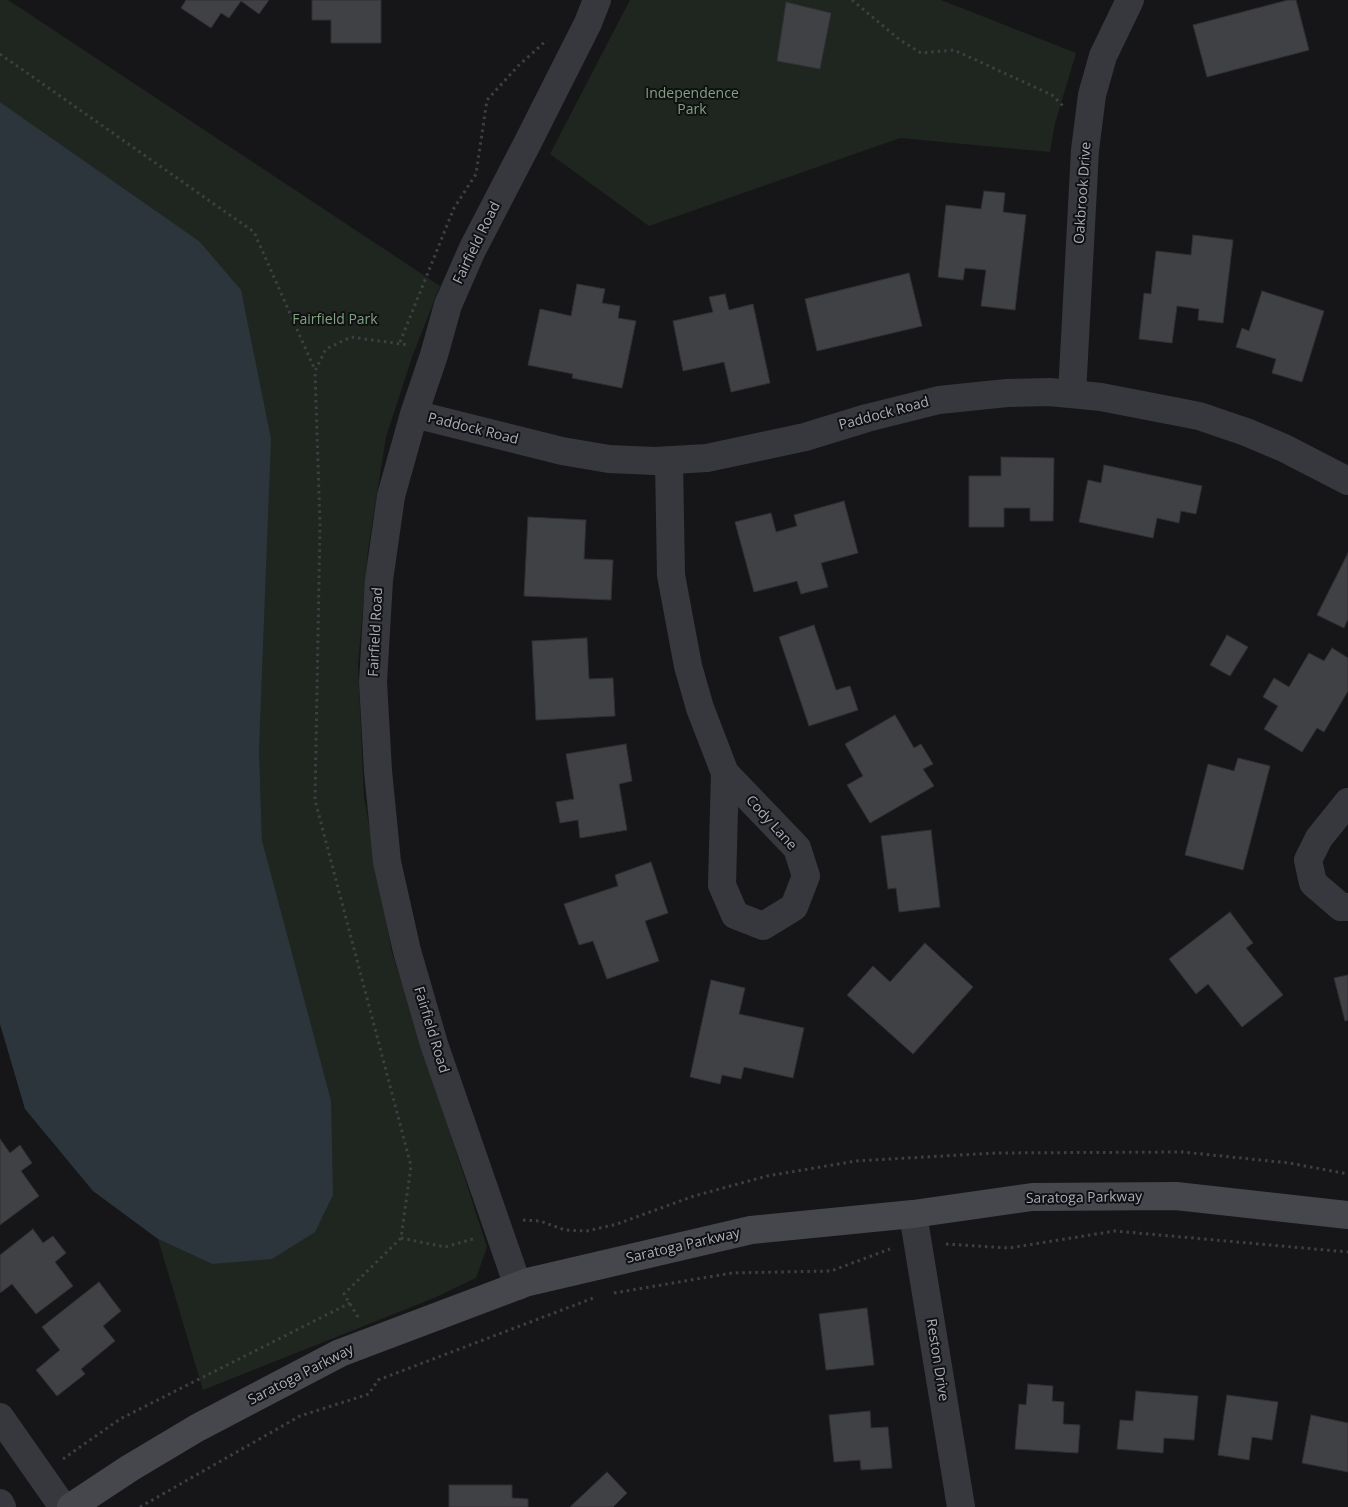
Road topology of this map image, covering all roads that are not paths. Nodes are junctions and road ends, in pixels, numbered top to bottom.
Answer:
1 (596, 0) edge
2 (1130, 0) edge
3 (1072, 394) junction
4 (414, 414) junction
5 (669, 460) junction
6 (1348, 481) edge
7 (725, 773) junction
8 (1348, 802) edge
9 (1348, 907) edge
10 (913, 1214) junction
11 (1348, 1214) edge
12 (518, 1286) junction
13 (0, 1417) edge
14 (0, 1503) edge
15 (2, 1507) edge
16 (63, 1507) edge
17 (71, 1507) edge
18 (961, 1507) edge

1 - 4 street, Fairfield Road
2 - 3 street, Oakbrook Drive
3 - 5 street, Paddock Road
3 - 6 street, Paddock Road
4 - 5 street, Paddock Road
4 - 12 street, Fairfield Road
5 - 7 street, Cody Lane
7 - 7 street, Cody Lane
8 - 9 street
10 - 11 street, Saratoga Parkway
10 - 12 street, Saratoga Parkway
10 - 18 street, Reston Drive
12 - 17 street, Saratoga Parkway
13 - 16 street
14 - 15 street

